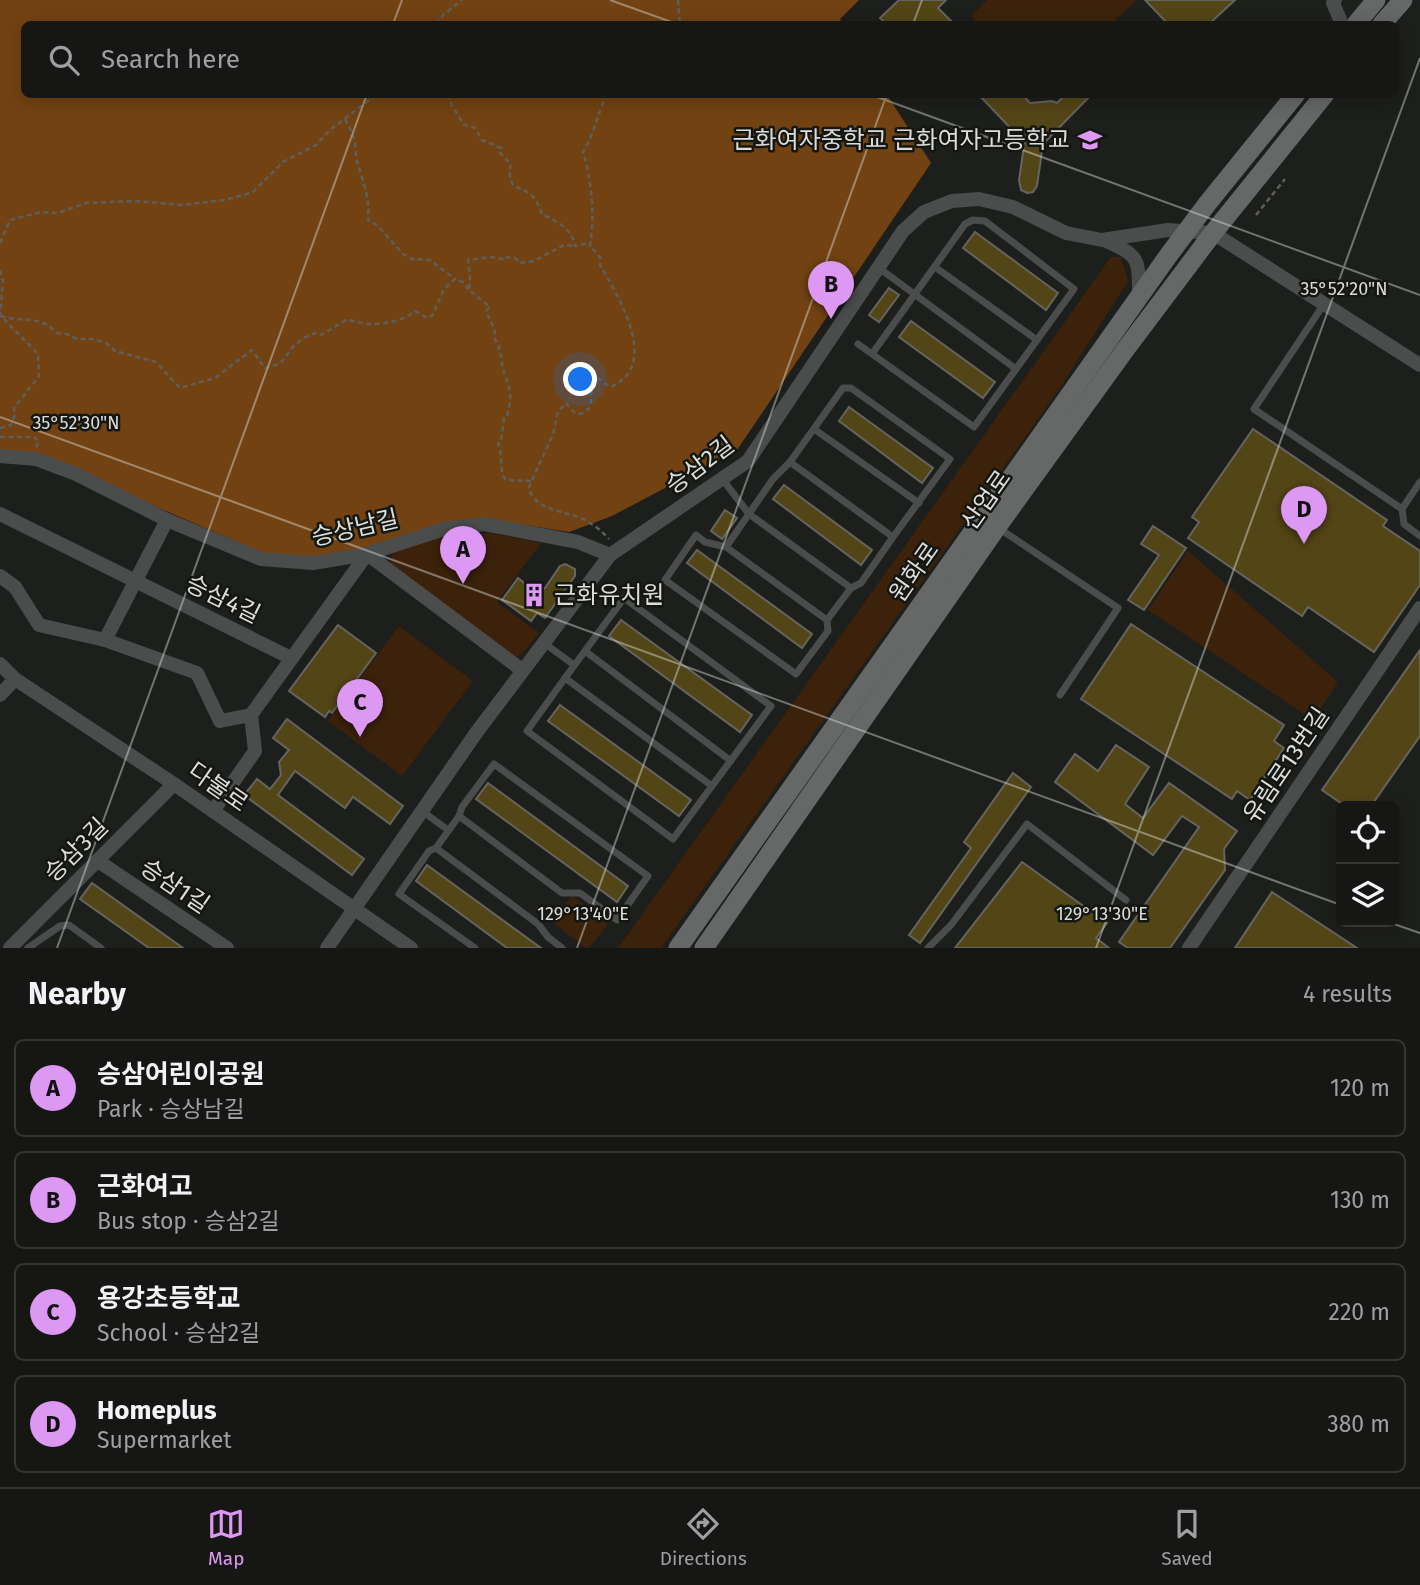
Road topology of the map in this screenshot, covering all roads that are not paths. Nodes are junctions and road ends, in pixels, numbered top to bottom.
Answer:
1 (1335, 0) edge
2 (1377, 0) edge
3 (1403, 0) edge
4 (1341, 21) edge
5 (1359, 21) edge
6 (1385, 21) edge
7 (1293, 98) edge
8 (1322, 98) edge
9 (1186, 231) junction
10 (1213, 233) junction
11 (1102, 240) junction
12 (878, 267) junction
13 (935, 267) junction
14 (915, 295) junction
15 (1139, 296) junction
16 (1324, 303) junction
17 (1037, 340) junction
18 (858, 344) dead end
19 (872, 354) junction
20 (1420, 365) edge
21 (1016, 369) junction
22 (814, 429) junction
23 (0, 456) edge
24 (790, 462) junction
25 (723, 480) junction
26 (1420, 482) edge
27 (919, 503) junction
28 (1402, 509) junction
29 (0, 514) edge
30 (749, 514) junction
31 (167, 520) junction
32 (997, 527) junction
33 (1420, 536) edge
34 (893, 537) junction
35 (726, 547) junction
36 (614, 552) junction
37 (367, 554) junction
38 (0, 576) edge
39 (134, 580) junction
40 (850, 588) junction
41 (1420, 608) edge
42 (827, 620) junction
43 (105, 640) junction
44 (544, 643) junction
45 (585, 651) junction
46 (291, 658) junction
47 (0, 664) edge
48 (575, 665) junction
49 (522, 670) junction
50 (565, 678) junction
51 (15, 679) junction
52 (0, 695) edge
53 (1060, 695) dead end
54 (251, 715) junction
55 (731, 761) junction
56 (174, 784) junction
57 (712, 786) junction
58 (421, 810) junction
59 (212, 811) junction
60 (459, 816) junction
61 (448, 830) junction
62 (436, 848) junction
63 (98, 861) junction
64 (1126, 900) dead end
65 (356, 908) junction
66 (0, 939) edge
67 (711, 946) edge
68 (34, 947) edge
69 (9, 948) edge
70 (101, 948) edge
71 (227, 948) edge
72 (327, 948) edge
73 (411, 948) edge
74 (475, 948) edge
75 (562, 948) edge
76 (678, 948) edge
77 (928, 948) edge
78 (1189, 948) edge

1 - 4 street
2 - 5 street
3 - 6 street
7 - 9 street, 원화로
8 - 10 street, 산업로
9 - 10 street, 승삼2길
9 - 11 street, 승삼2길
9 - 15 street, 원화로
10 - 16 street
10 - 32 street, 산업로
11 - 12 street, 승삼2길
11 - 15 street
12 - 14 lane
12 - 25 street, 승삼2길
13 - 14 lane
13 - 17 lane
13 - 17 lane
14 - 19 lane
14 - 21 lane
15 - 76 street, 원화로
16 - 20 street
16 - 28 lane
17 - 21 lane
18 - 19 lane
19 - 21 lane
22 - 24 lane
22 - 27 lane
22 - 27 lane
23 - 31 street, 승상남길
24 - 30 lane
24 - 34 lane
25 - 30 lane
25 - 36 street, 승삼2길
26 - 28 lane
27 - 34 lane
28 - 33 lane
29 - 39 street, 승삼4길
30 - 35 lane
30 - 40 lane
31 - 37 street, 승상남길
31 - 39 street
32 - 53 lane
32 - 67 street, 산업로
34 - 40 lane
35 - 42 lane
35 - 42 lane
36 - 37 street, 승상남길
36 - 44 street, 승삼2길
37 - 46 street
37 - 49 street
38 - 43 street
39 - 43 street
39 - 46 street, 승삼4길
40 - 42 lane
41 - 78 street, 유림로13번길
43 - 54 street
44 - 48 lane
44 - 49 street, 승삼2길
45 - 48 lane
45 - 55 lane
45 - 55 lane
46 - 54 street
47 - 51 street, 다불로
48 - 50 lane
49 - 58 street, 승삼2길
50 - 57 lane
50 - 57 lane
51 - 52 street
51 - 56 street, 다불로
54 - 59 street
55 - 57 lane
56 - 59 street, 다불로
56 - 63 street, 승삼3길
58 - 61 lane
58 - 65 street, 승삼2길
59 - 65 street, 다불로
60 - 60 lane
60 - 61 lane
61 - 62 lane
62 - 74 lane
62 - 75 lane
63 - 69 street, 승삼3길
63 - 71 street, 승삼1길
64 - 77 lane
65 - 72 street
65 - 73 street, 다불로
66 - 69 street, 승삼3길
68 - 70 lane

